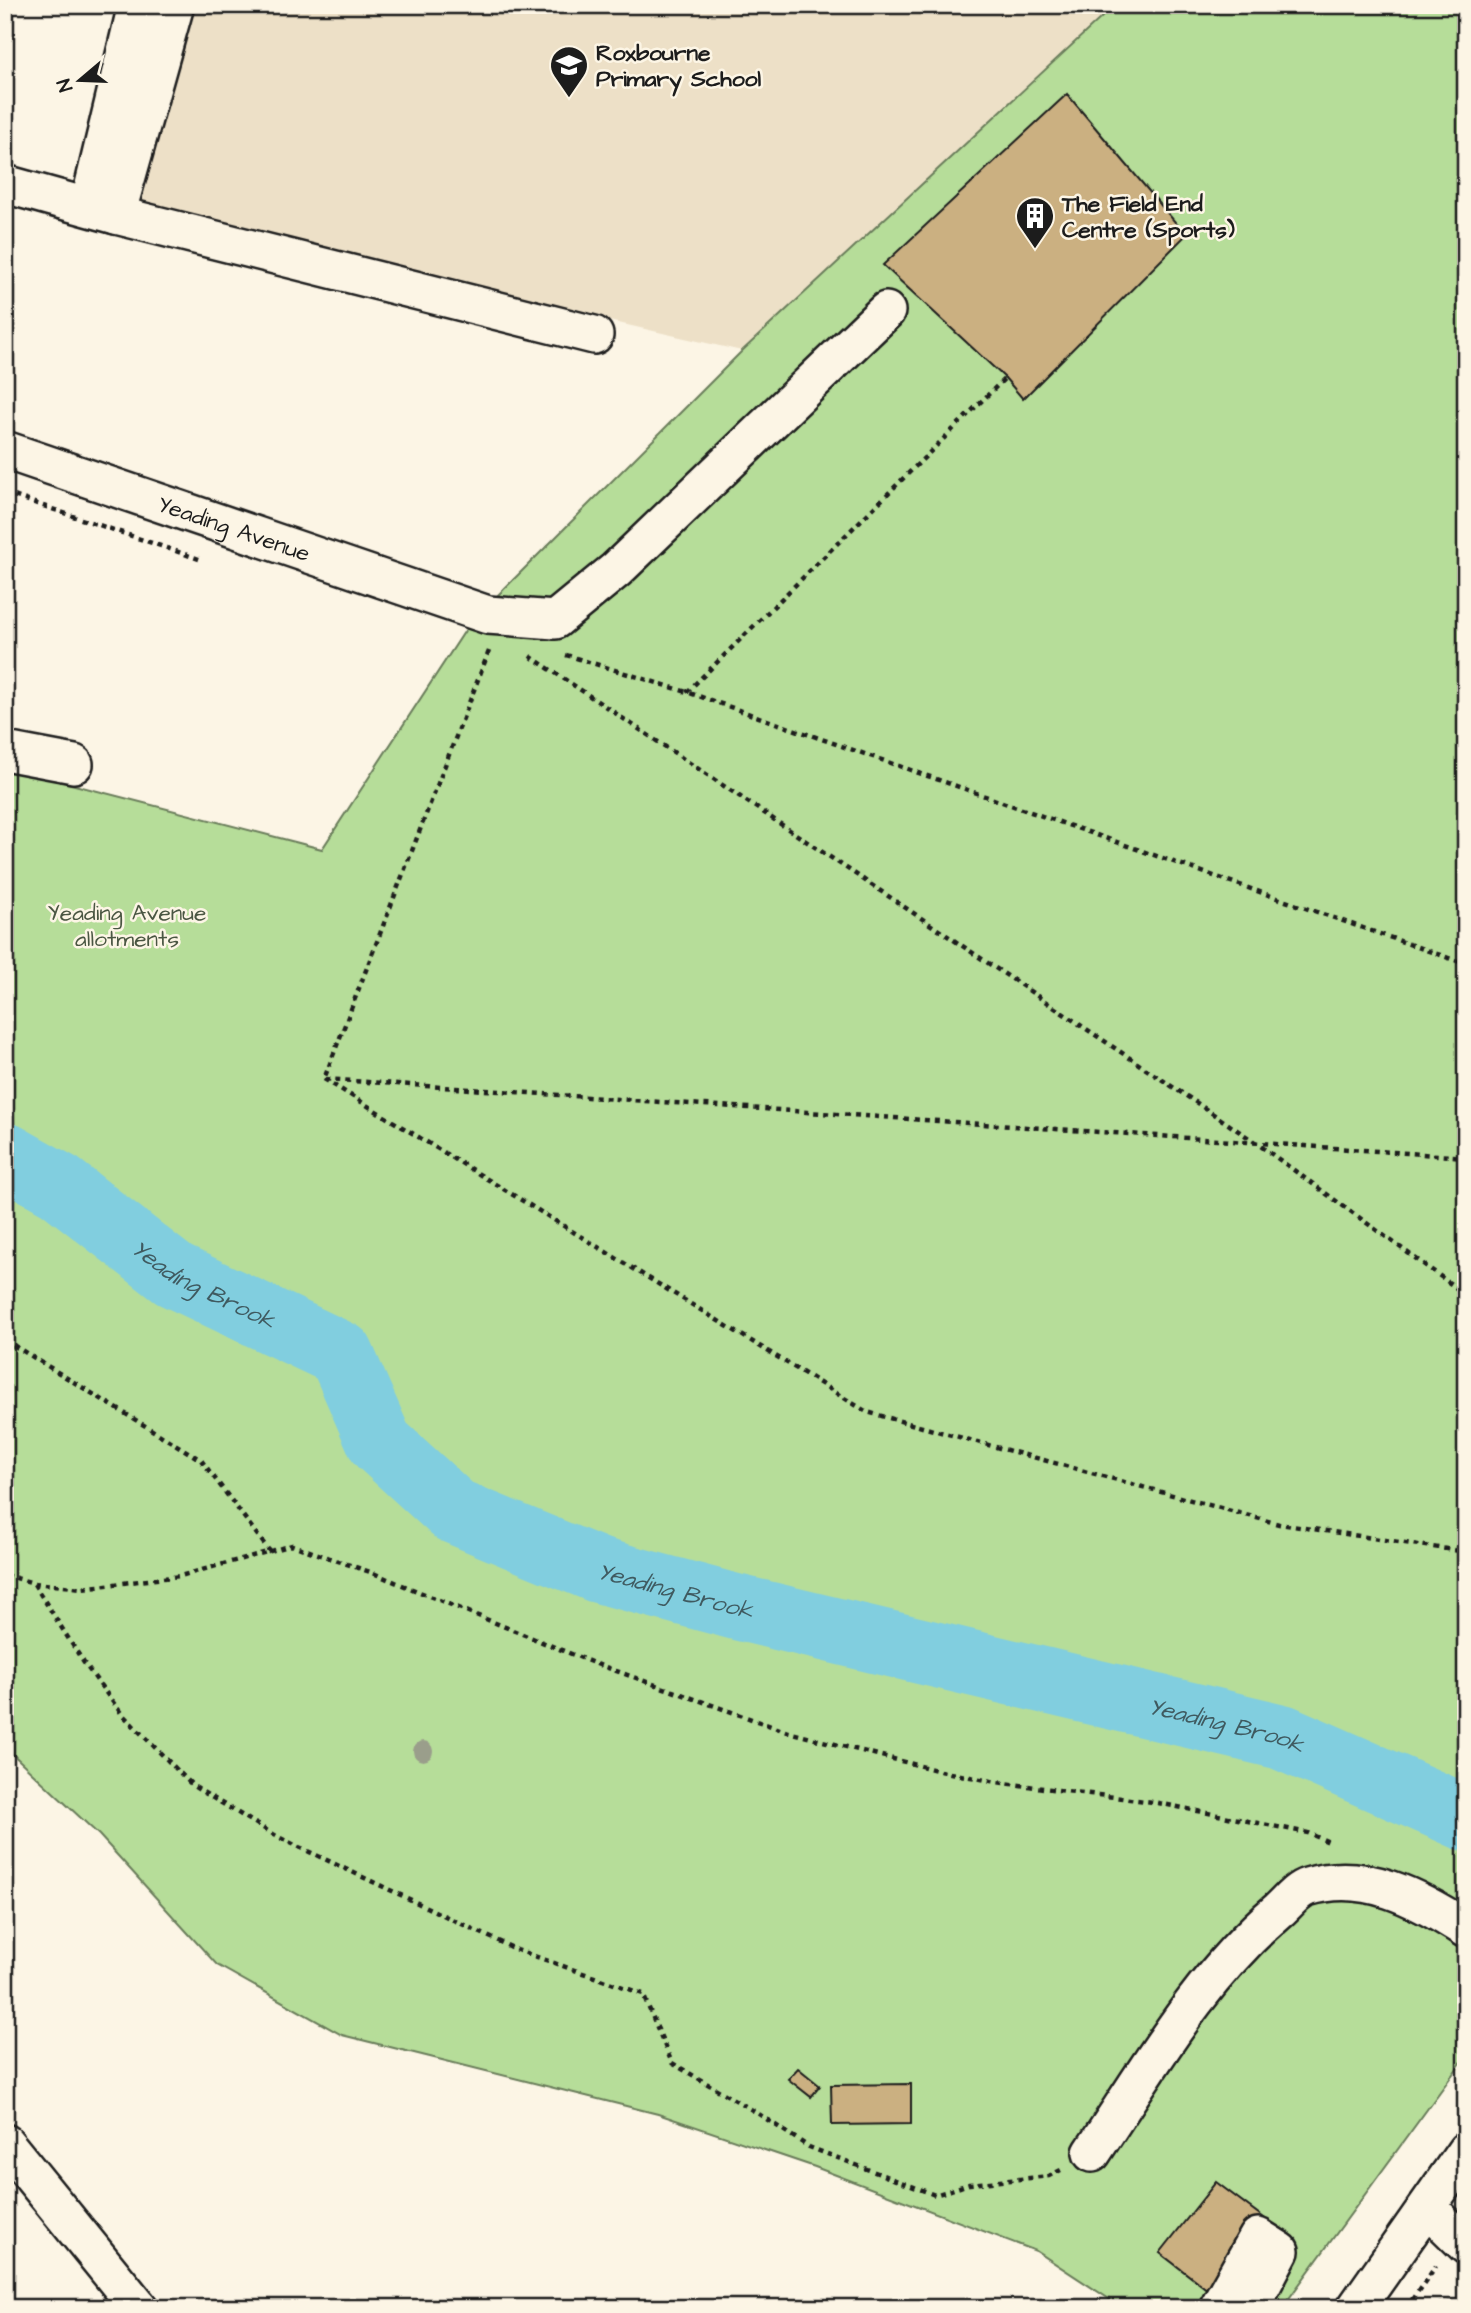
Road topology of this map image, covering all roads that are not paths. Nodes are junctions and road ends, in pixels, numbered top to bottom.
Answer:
1 (137, 5) edge
2 (175, 5) edge
3 (5, 184) edge
4 (102, 211) junction
5 (886, 311) dead end
6 (594, 335) dead end
7 (5, 450) edge
8 (5, 751) edge
9 (74, 764) dead end
10 (1466, 1928) edge
11 (5, 2143) edge
12 (1466, 2151) edge
13 (1092, 2153) road end
14 (1428, 2208) junction
15 (1466, 2245) edge
16 (139, 2308) edge
17 (1218, 2308) edge
18 (1250, 2308) edge
19 (1356, 2308) edge

1 - 4 street
2 - 4 street
3 - 4 street
4 - 6 street
5 - 7 street, Yeading Avenue
8 - 9 street
10 - 13 street
11 - 16 street
12 - 14 street
14 - 15 street
14 - 19 street
17 - 18 street

